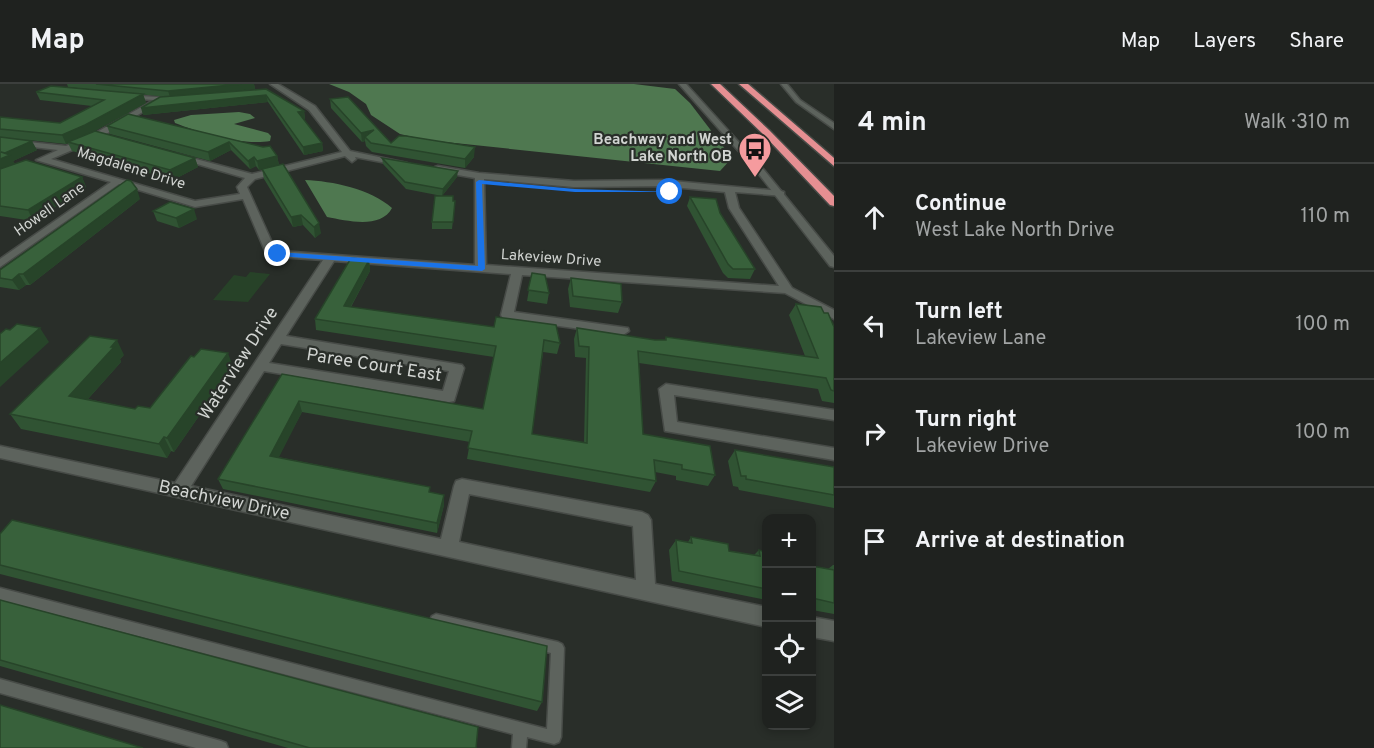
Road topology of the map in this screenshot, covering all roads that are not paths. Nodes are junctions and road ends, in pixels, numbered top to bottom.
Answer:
1 (682, 84) edge
2 (715, 84) edge
3 (743, 84) edge
4 (784, 84) edge
5 (272, 88) edge
6 (117, 96) edge
7 (161, 100) junction
8 (181, 100) edge
9 (834, 127) edge
10 (98, 136) junction
11 (109, 138) edge
12 (0, 141) edge
13 (67, 149) junction
14 (164, 153) edge
15 (346, 153) junction
16 (834, 163) edge
17 (409, 167) edge
18 (426, 170) edge
19 (252, 177) junction
20 (479, 179) junction
21 (118, 181) junction
22 (730, 193) junction
23 (781, 194) junction
24 (246, 196) junction
25 (788, 203) junction
26 (834, 203) edge
27 (331, 256) junction
28 (0, 264) edge
29 (834, 264) edge
30 (482, 269) junction
31 (517, 272) junction
32 (788, 290) junction
33 (834, 315) edge
34 (622, 331) dead end
35 (276, 339) junction
36 (259, 366) junction
37 (834, 415) edge
38 (0, 452) edge
39 (834, 454) edge
40 (178, 491) junction
41 (448, 549) junction
42 (646, 591) junction
43 (0, 594) edge
44 (418, 616) edge
45 (762, 616) edge
46 (816, 628) edge
47 (834, 632) edge
48 (0, 686) edge
49 (520, 729) junction
50 (221, 748) edge
51 (519, 748) edge

1 - 23 street
2 - 26 highway
3 - 16 highway
4 - 9 street
5 - 15 street
6 - 7 street
7 - 8 street
7 - 10 street
10 - 11 street
10 - 13 street
12 - 13 street, Magdalene Drive
13 - 21 street, Magdalene Drive
14 - 19 street
15 - 17 street
15 - 19 street
18 - 20 street
19 - 24 street
20 - 22 street
20 - 30 street
21 - 24 street, Magdalene Drive
21 - 28 street, Howell Lane
22 - 23 street
22 - 25 street
22 - 32 street
23 - 25 street
24 - 27 street, Lakeview Drive
25 - 29 street
27 - 30 street, Lakeview Drive
27 - 35 street, Waterview Drive
30 - 31 street, Lakeview Drive
31 - 32 street, Lakeview Drive
31 - 34 street
32 - 33 street
35 - 36 street, Waterview Drive
35 - 36 street, Paree Court East
36 - 40 street, Waterview Drive
37 - 39 street
38 - 40 street, Beachview Drive
40 - 41 street, Beachview Drive
41 - 42 street, Beachview Drive
41 - 42 street
42 - 45 street, Beachview Drive
43 - 49 lane
44 - 49 lane
46 - 47 street
48 - 50 lane
49 - 51 lane

